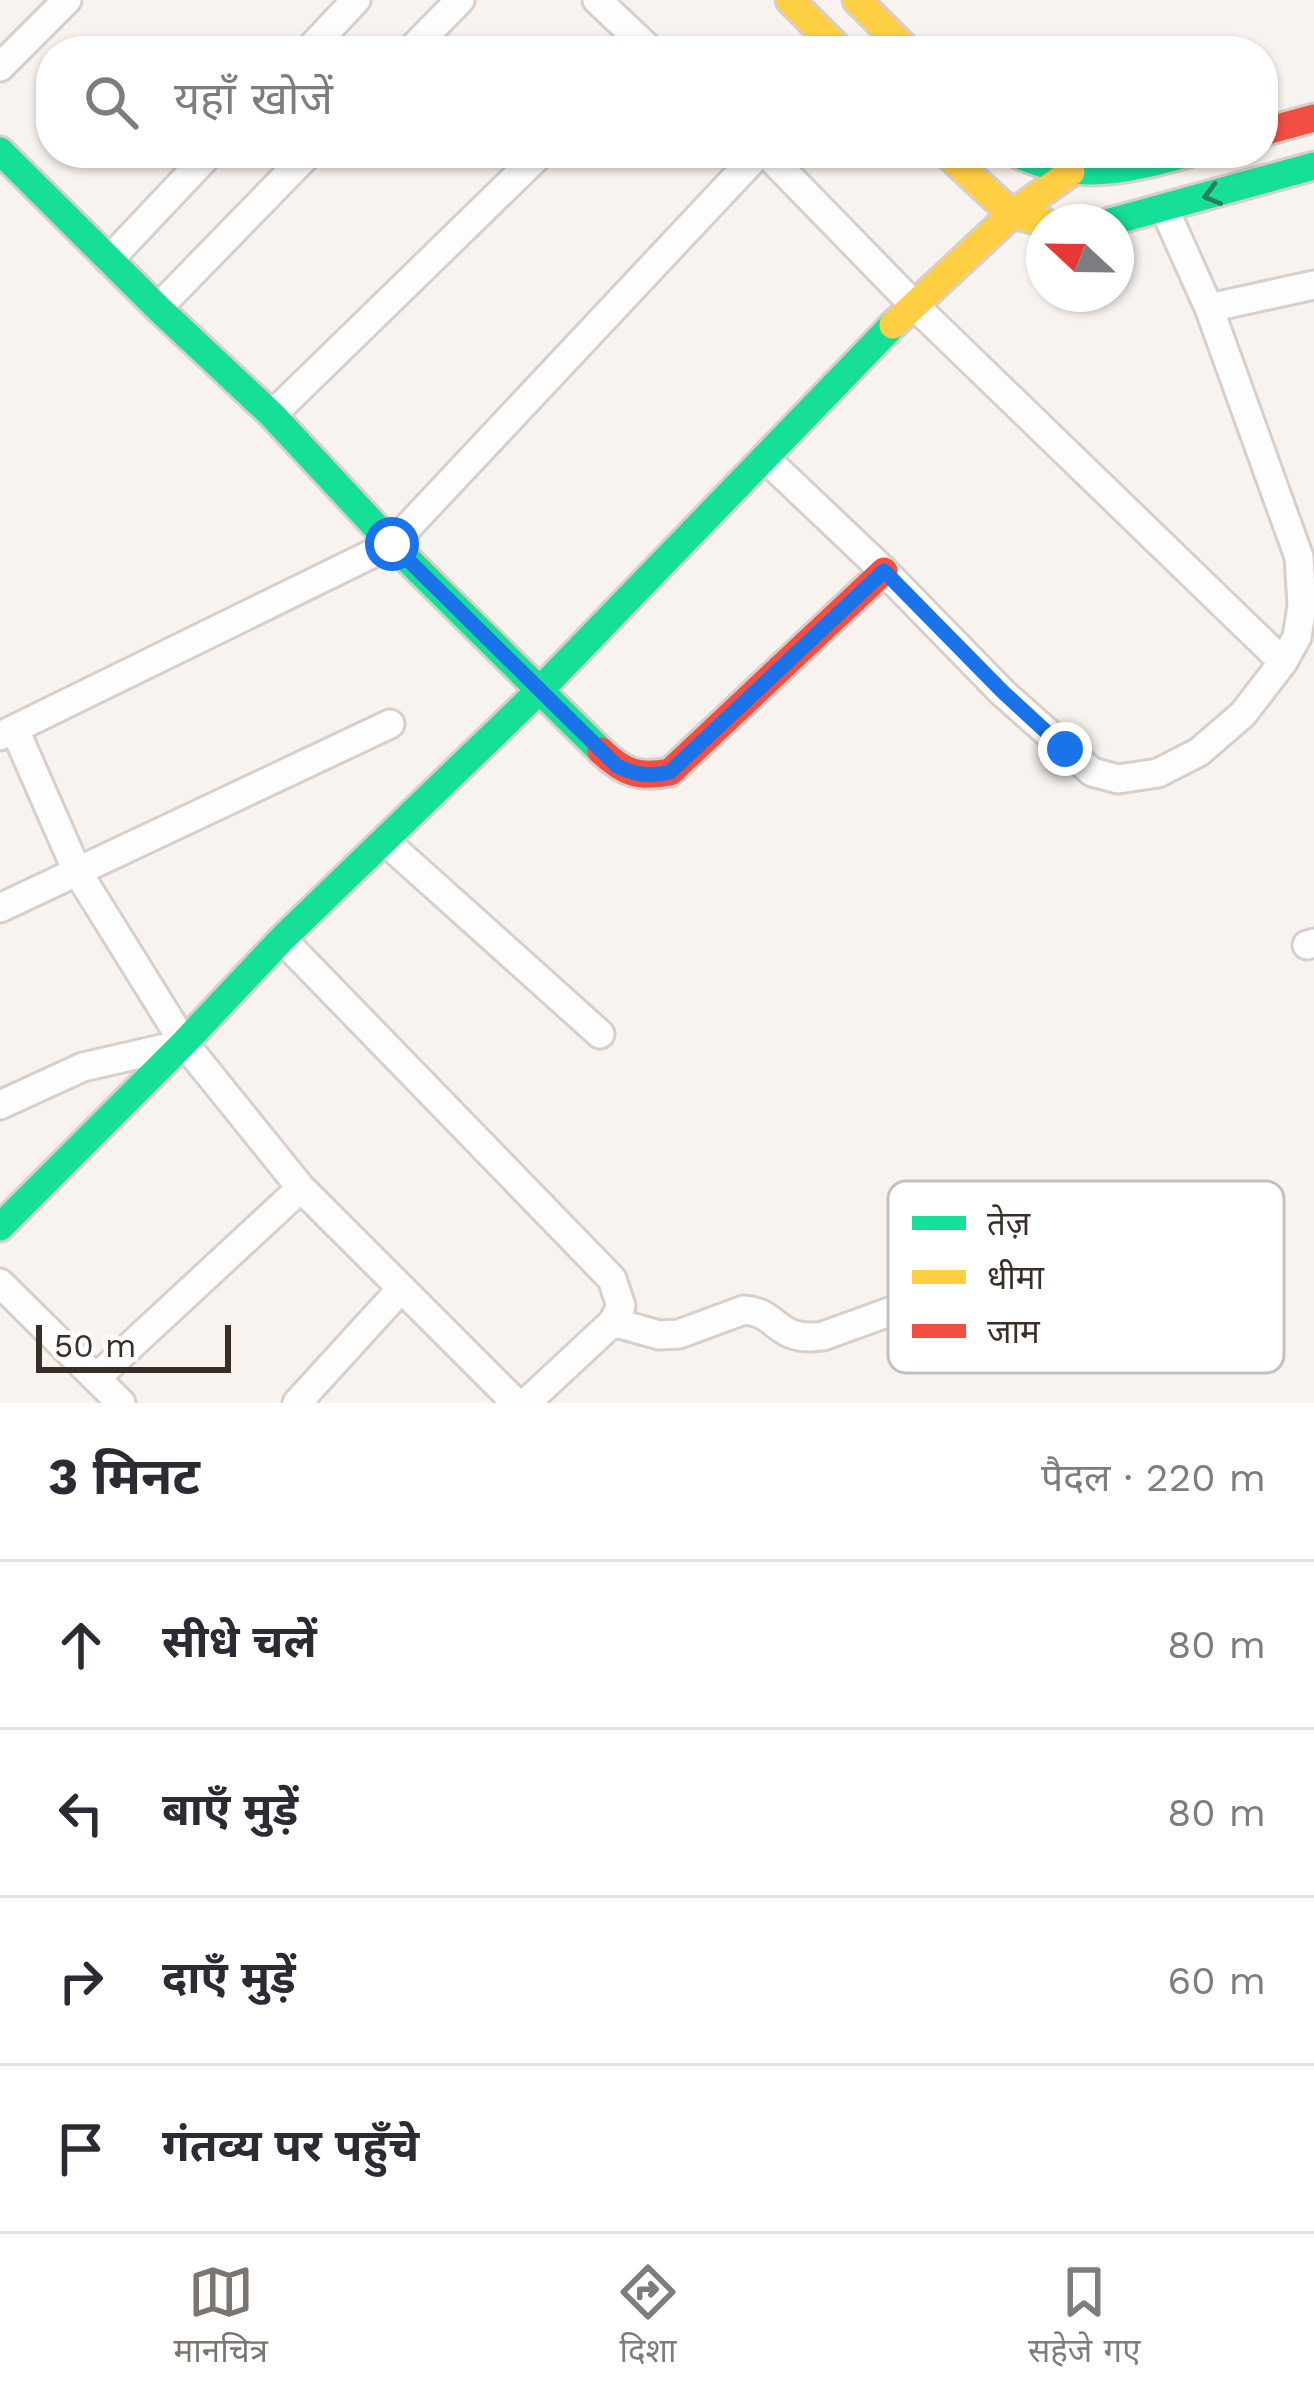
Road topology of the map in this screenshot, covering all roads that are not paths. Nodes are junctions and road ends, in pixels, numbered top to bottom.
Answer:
1 (67, 0) edge
2 (356, 0) edge
3 (460, 0) edge
4 (598, 0) edge
5 (790, 0) edge
6 (857, 0) edge
7 (322, 36) edge
8 (425, 36) edge
9 (635, 36) edge
10 (826, 36) edge
11 (893, 36) edge
12 (0, 67) edge
13 (1314, 118) edge
14 (1278, 128) edge
15 (0, 151) edge
16 (1314, 166) edge
17 (196, 168) edge
18 (295, 168) edge
19 (526, 168) edge
20 (749, 168) edge
21 (778, 168) edge
22 (962, 168) edge
23 (1057, 168) edge
24 (1135, 168) edge
25 (1071, 172) junction
26 (1164, 208) junction
27 (1012, 214) junction
28 (1134, 216) edge
29 (1026, 218) edge
30 (109, 260) junction
31 (1314, 285) edge
32 (914, 304) junction
33 (158, 308) junction
34 (1209, 308) junction
35 (272, 415) junction
36 (766, 459) junction
37 (392, 544) junction
38 (884, 571) junction
39 (1283, 662) junction
40 (541, 689) junction
41 (390, 724) dead end
42 (8, 733) edge
43 (385, 841) junction
44 (77, 871) junction
45 (0, 908) edge
46 (282, 939) junction
47 (600, 1034) dead end
48 (184, 1043) junction
49 (0, 1106) edge
50 (301, 1188) junction
51 (0, 1227) edge
52 (0, 1283) edge
53 (401, 1288) junction
54 (888, 1313) edge
55 (613, 1322) junction
56 (96, 1378) junction
57 (121, 1403) edge
58 (298, 1403) edge
59 (516, 1403) edge
60 (526, 1403) edge

1 - 12 street
2 - 7 street
3 - 8 street
4 - 9 street
5 - 10 street
6 - 11 street
13 - 14 street
15 - 30 street
16 -> 26 street
17 - 30 street
18 - 33 street
19 - 35 street
20 - 37 street
21 - 32 street
22 - 27 street
23 - 25 street
24 - 25 street
25 - 27 street
26 - 28 street
26 - 34 street
27 - 29 street
27 - 32 street
30 - 33 street
31 - 34 street
32 - 36 street
32 - 39 street
33 - 35 street
34 - 39 street
35 - 37 street
36 - 38 street
36 - 40 street
37 - 40 street
37 - 42 street
38 - 39 street
38 - 40 street
40 - 43 street
41 - 44 street
42 - 44 street
43 - 46 street
43 - 47 street
44 - 45 street
44 - 48 street
46 - 48 street
46 - 55 street
48 - 49 street
48 - 50 street
48 - 51 street
50 - 53 street
50 - 56 street
52 - 56 street
53 - 58 street
53 - 59 street
54 - 55 street
55 - 60 street
56 - 57 street

